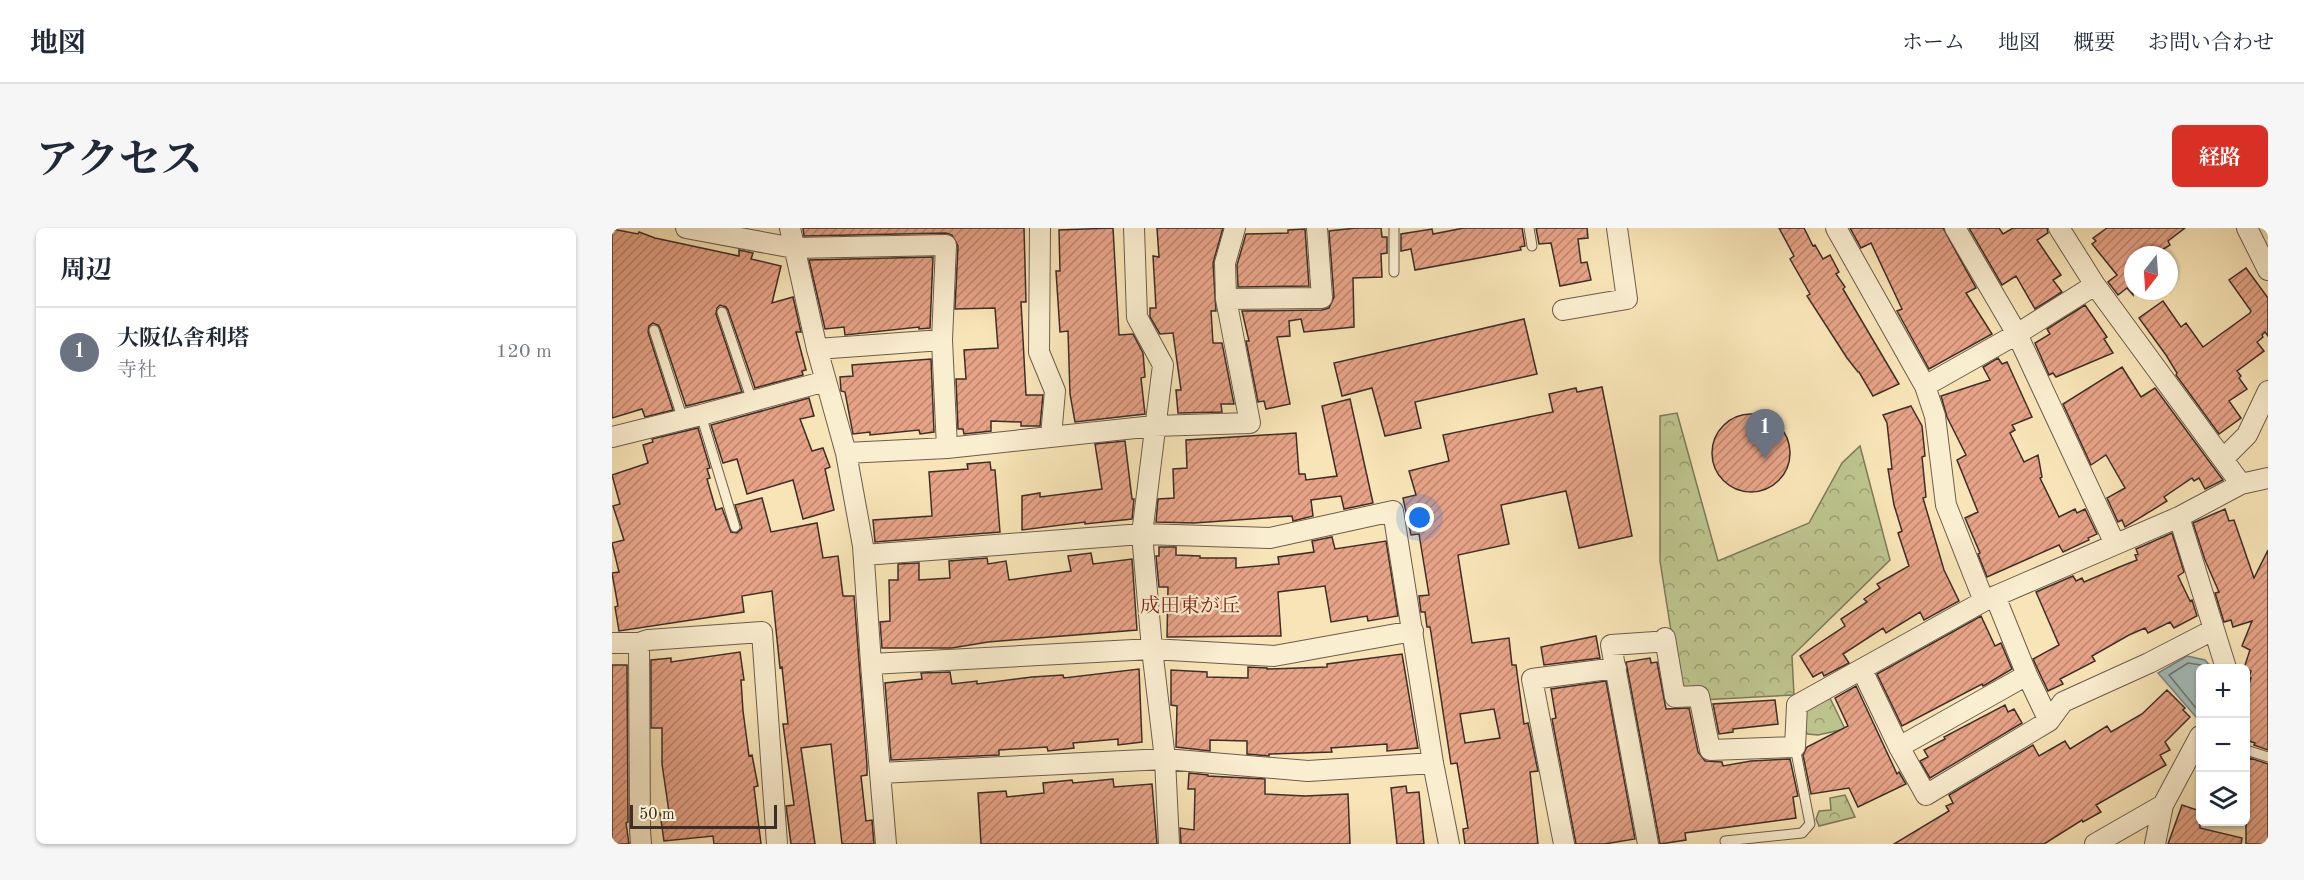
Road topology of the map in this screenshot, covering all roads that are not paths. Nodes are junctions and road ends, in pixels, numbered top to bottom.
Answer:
1 (691, 228) edge
2 (790, 228) edge
3 (1040, 228) edge
4 (1134, 228) edge
5 (1235, 228) edge
6 (1317, 228) edge
7 (1394, 228) edge
8 (1529, 228) edge
9 (1617, 228) edge
10 (1836, 228) edge
11 (1955, 228) edge
12 (2059, 228) edge
13 (2247, 228) edge
14 (946, 237) edge
15 (1532, 246) dead end
16 (794, 248) junction
17 (2268, 270) edge
18 (1394, 272) dead end
19 (2095, 285) junction
20 (1226, 299) junction
21 (1563, 310) dead end
22 (722, 312) dead end
23 (654, 330) dead end
24 (2017, 334) junction
25 (942, 340) junction
26 (817, 350) junction
27 (826, 381) junction
28 (1925, 386) junction
29 (2268, 391) edge
30 (752, 401) junction
31 (692, 417) junction
32 (1154, 426) junction
33 (1051, 436) junction
34 (612, 437) edge
35 (946, 448) junction
36 (846, 453) junction
37 (2224, 458) junction
38 (2268, 478) edge
39 (2241, 483) junction
40 (2179, 517) junction
41 (735, 527) dead end
42 (1142, 534) junction
43 (2115, 544) junction
44 (864, 555) junction
45 (1990, 599) junction
46 (2213, 630) junction
47 (1413, 631) junction
48 (612, 643) edge
49 (639, 643) junction
50 (1152, 649) junction
51 (872, 664) junction
52 (2224, 664) edge
53 (1616, 668) junction
54 (1862, 670) junction
55 (2027, 675) junction
56 (2049, 722) junction
57 (2196, 744) edge
58 (1795, 747) junction
59 (1899, 747) junction
60 (2250, 751) edge
61 (2268, 758) edge
62 (1165, 759) junction
63 (1433, 763) junction
64 (880, 773) junction
65 (2163, 806) junction
66 (1725, 841) dead end
67 (641, 844) edge
68 (777, 844) edge
69 (886, 844) edge
70 (1169, 844) edge
71 (1449, 844) edge
72 (1564, 844) edge
73 (1648, 844) edge
74 (2096, 844) edge
75 (2155, 844) edge

1 - 16 street
2 - 16 street
3 - 33 street
4 - 32 street
5 - 20 street
6 - 20 street
7 - 18 lane
8 - 15 lane
9 - 21 street
10 - 28 street
11 - 24 street
12 - 19 street
13 - 17 street
14 - 16 street
14 - 25 street
16 - 26 street
19 - 24 street
19 - 37 street
20 - 32 street
22 - 30 lane
23 - 31 lane
24 - 28 street
24 - 43 street
25 - 26 street
25 - 35 street
26 - 27 street
27 - 30 street
27 - 36 street
28 - 45 street
29 - 37 street
30 - 31 street
31 - 34 street
31 - 41 lane
32 - 33 street
32 - 42 street
33 - 35 street
35 - 36 street
36 - 44 street
37 - 39 street
38 - 39 street
39 - 40 street
40 - 43 street
40 - 46 street
42 - 44 street
42 - 47 street
42 - 50 street
43 - 45 street
44 - 51 street
45 - 54 street
45 - 55 street
46 - 52 street
46 - 56 street
47 - 50 street
47 - 63 street
48 - 49 street
49 - 67 street
49 - 68 street
50 - 51 street
50 - 62 street
51 - 64 street
53 - 58 street
53 - 72 street
53 - 73 street
54 - 58 street
54 - 59 street
55 - 56 street
55 - 59 street
56 - 59 street
57 - 65 street
58 - 66 lane
60 - 61 lane
62 - 63 street
62 - 64 street
62 - 70 street
63 - 71 street
64 - 69 street
65 - 74 street
65 - 75 street

